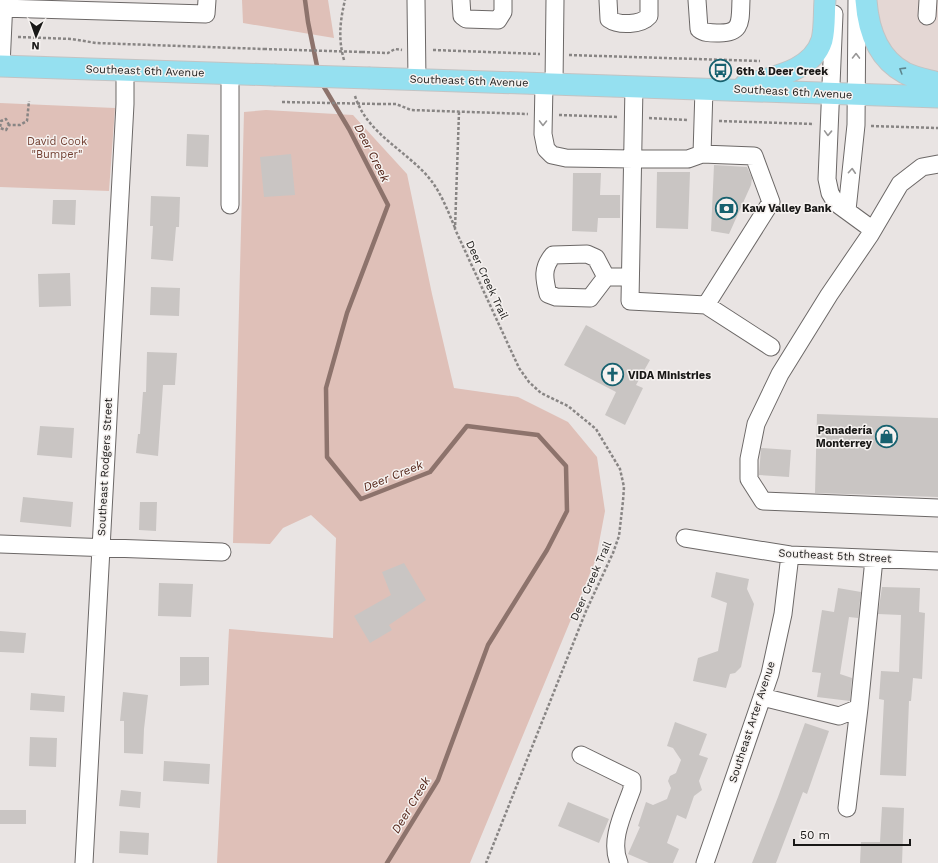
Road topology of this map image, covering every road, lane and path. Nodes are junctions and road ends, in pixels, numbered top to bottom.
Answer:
1 (207, 0) edge
2 (345, 0) edge
3 (416, 0) edge
4 (461, 0) edge
5 (503, 0) edge
6 (555, 0) edge
7 (608, 0) edge
8 (650, 0) edge
9 (696, 0) edge
10 (741, 0) edge
11 (825, 0) edge
12 (834, 0) edge
13 (857, 0) edge
14 (866, 0) edge
15 (2, 5) edge
16 (41, 5) edge
17 (2, 37) junction
18 (415, 50) junction
19 (554, 54) junction
20 (345, 61) dead end
21 (762, 61) dead end
22 (1, 66) edge
23 (125, 70) junction
24 (230, 73) junction
25 (417, 80) junction
26 (938, 83) edge
27 (549, 84) junction
28 (634, 86) junction
29 (704, 88) junction
30 (729, 89) junction
31 (354, 92) dead end
32 (830, 94) junction
33 (856, 95) junction
34 (938, 97) edge
35 (29, 101) dead end
36 (282, 102) dead end
37 (459, 112) junction
38 (543, 115) junction
39 (634, 118) junction
40 (704, 120) junction
41 (829, 124) junction
42 (10, 125) dead end
43 (856, 125) junction
44 (938, 128) edge
45 (702, 154) junction
46 (633, 159) junction
47 (938, 164) edge
48 (230, 205) dead end
49 (847, 210) junction
50 (455, 229) junction
51 (873, 230) junction
52 (630, 276) junction
53 (606, 277) dead end
54 (706, 305) junction
55 (771, 347) dead end
56 (938, 508) edge
57 (685, 538) dead end
58 (0, 544) edge
59 (100, 547) junction
60 (222, 552) dead end
61 (790, 555) junction
62 (874, 559) junction
63 (938, 561) edge
64 (762, 697) junction
65 (859, 708) junction
66 (581, 755) dead end
67 (846, 808) dead end
68 (84, 863) edge
69 (486, 863) edge
70 (619, 863) edge
71 (705, 863) edge

1 - 16 street
2 - 20 path
3 - 18 street
4 - 5 street
6 - 19 street
7 - 8 street
9 - 10 street
11 - 30 main road
12 - 32 street
33 -> 13 street
26 -> 14 main road
15 - 16 street
15 - 17 street
17 - 18 path, bridge
17 - 22 street
18 - 19 path
18 - 25 street
19 - 21 path
19 - 27 street
22 - 23 main road, Southeast 6th Avenue
23 - 24 main road, Southeast 6th Avenue
23 - 59 street, Southeast Rodgers Street
24 - 25 main road, Southeast 6th Avenue, bridge
24 - 48 street
25 - 27 main road, Southeast 6th Avenue
27 - 28 main road, Southeast 6th Avenue
27 - 38 street
28 - 29 main road, Southeast 6th Avenue
28 - 39 street
29 - 30 main road, Southeast 6th Avenue
29 - 40 street
30 - 32 main road, Southeast 6th Avenue
31 - 50 path, Deer Creek Trail
32 - 33 main road, Southeast 6th Avenue
32 - 41 street
33 - 34 main road, Southeast 6th Avenue
33 - 43 street
35 - 42 path
36 - 37 path, bridge
37 - 38 path
37 - 50 path, Deer Creek Trail
38 - 39 path
38 -> 46 street
39 - 40 path
39 - 46 street
40 - 41 path
40 - 45 street
41 -> 49 street
43 - 44 path
49 -> 43 street
45 - 46 street
45 - 54 street
46 - 52 street
47 - 51 street
49 - 51 street
50 - 69 path, Deer Creek Trail
51 - 56 street
52 - 53 street
52 - 54 street
54 - 55 street
57 - 61 street, Southeast 5th Street
58 - 59 street
59 - 60 street
59 - 68 street, Southeast Rodgers Street
61 - 62 street, Southeast 5th Street
61 - 64 street, Southeast Arter Avenue
62 - 63 street, Southeast 5th Street
62 - 65 street
64 - 65 street
64 - 71 street, Southeast Arter Avenue
65 - 67 street
66 - 70 street

